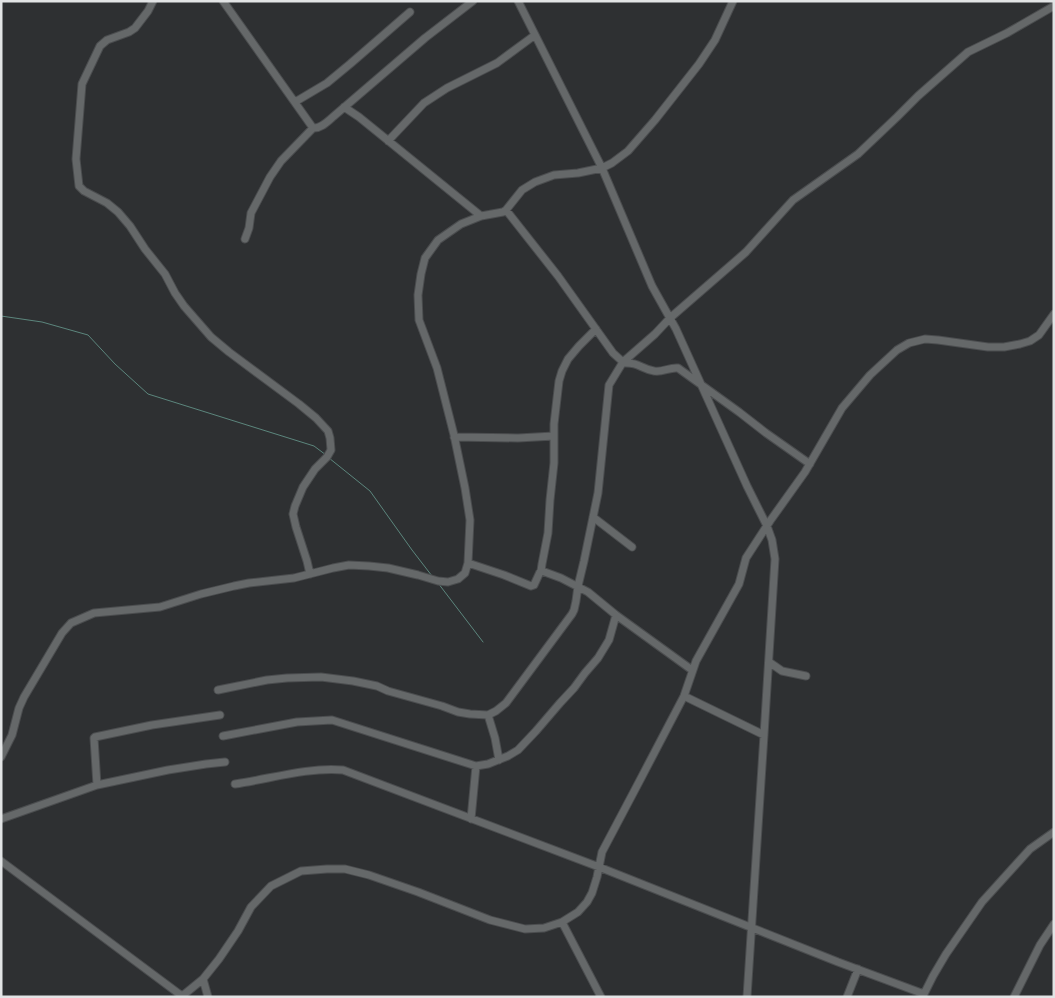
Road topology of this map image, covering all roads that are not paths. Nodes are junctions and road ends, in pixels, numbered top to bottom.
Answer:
1 (153, 1) edge
2 (223, 1) edge
3 (473, 1) edge
4 (518, 1) edge
5 (733, 1) edge
6 (1054, 6) edge
7 (410, 12) dead end
8 (535, 35) junction
9 (294, 102) junction
10 (344, 107) junction
11 (313, 128) junction
12 (388, 141) junction
13 (602, 168) junction
14 (506, 210) junction
15 (481, 216) junction
16 (245, 239) dead end
17 (1054, 314) edge
18 (670, 318) junction
19 (596, 330) junction
20 (623, 362) junction
21 (702, 386) junction
22 (554, 436) junction
23 (454, 437) junction
24 (810, 464) junction
25 (593, 517) junction
26 (767, 526) junction
27 (632, 547) dead end
28 (468, 563) junction
29 (541, 571) junction
30 (310, 574) junction
31 (578, 586) junction
32 (616, 615) junction
33 (769, 662) junction
34 (692, 670) junction
35 (806, 676) dead end
36 (218, 690) dead end
37 (684, 696) junction
38 (220, 715) dead end
39 (488, 715) junction
40 (764, 735) junction
41 (223, 736) dead end
42 (1, 757) edge
43 (499, 760) junction
44 (225, 762) dead end
45 (476, 766) junction
46 (235, 784) dead end
47 (97, 785) junction
48 (1, 819) edge
49 (471, 819) junction
50 (1054, 832) edge
51 (1, 861) edge
52 (599, 867) junction
53 (562, 922) junction
54 (1054, 924) edge
55 (751, 927) junction
56 (858, 969) junction
57 (203, 978) junction
58 (924, 995) edge
59 (182, 996) edge
60 (208, 997) edge
61 (601, 997) edge
62 (746, 997) edge
63 (847, 997) edge
64 (1014, 997) edge

1 - 30 street
2 - 9 street
3 - 10 street
4 - 8 street
5 - 13 street
6 - 18 street
7 - 9 street
8 - 12 street
8 - 13 street
9 - 11 street
10 - 11 street
10 - 12 street
11 - 16 street
12 - 15 street
13 - 14 street
13 - 18 street
14 - 15 street
14 - 19 street
15 - 23 street
17 - 24 street
18 - 20 street
18 - 21 street
19 - 20 street
19 - 22 street
20 - 21 street
20 - 25 street
21 - 24 street
21 - 26 street
22 - 23 street
22 - 29 street
23 - 28 street
24 - 26 street
25 - 27 street
25 - 31 street
26 - 33 street
26 - 34 street
28 - 29 street
28 - 30 street
29 - 31 street
30 - 42 street
31 - 32 street
31 - 39 street
32 - 34 street
32 - 43 street
33 - 35 street
33 - 40 street
34 - 37 street
36 - 39 street
37 - 40 street
37 - 52 street
38 - 47 street
39 - 43 street
40 - 55 street
41 - 45 street
43 - 45 street
44 - 47 street
45 - 49 street
46 - 49 street
47 - 48 street
49 - 52 street
50 - 58 street
51 - 59 street
52 - 53 street
52 - 55 street
53 - 57 street
53 - 61 street
54 - 64 street
55 - 56 street
55 - 62 street
56 - 58 street
56 - 63 street
57 - 59 street
57 - 60 street

